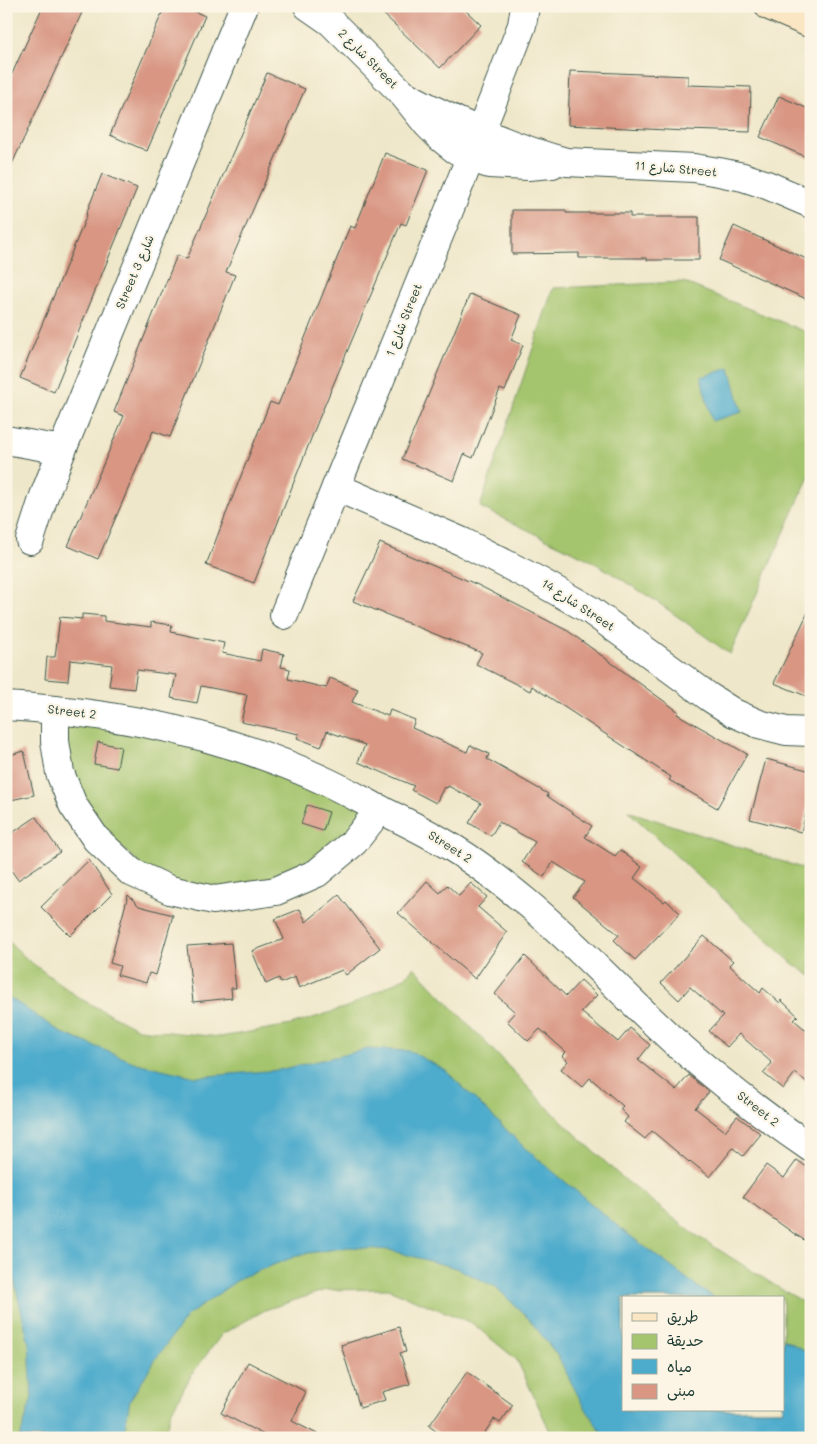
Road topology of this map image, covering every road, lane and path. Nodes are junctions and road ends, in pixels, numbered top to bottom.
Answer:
1 (244, 6) edge
2 (308, 6) edge
3 (769, 6) edge
4 (528, 12) edge
5 (811, 24) edge
6 (403, 94) junction
7 (482, 131) junction
8 (472, 158) junction
9 (566, 162) junction
10 (811, 204) edge
11 (6, 440) edge
12 (62, 450) junction
13 (336, 487) junction
14 (30, 540) dead end
15 (284, 615) dead end
16 (6, 706) edge
17 (55, 710) junction
18 (811, 732) edge
19 (380, 809) junction
20 (811, 1148) edge

1 - 12 street, Street شارع 3
2 - 6 street, شارع 2 Street
3 - 5 main road
4 - 7 street, شارع 1 Street
6 - 7 street, شارع 2 Street
6 - 8 street, شارع 2 Street
7 - 8 street, شارع 1 Street
7 - 9 street, شارع 11 Street
8 - 9 street, شارع 11 Street
8 - 13 street, شارع 1 Street
9 - 10 street, شارع 11 Street
11 - 12 street
12 - 14 street, Street شارع 3
13 - 15 street, شارع 1 Street
13 - 18 street, شارع 14 Street
16 - 17 street, Street 2
17 - 19 street, Street 2
17 - 19 street
19 - 20 street, Street 2

